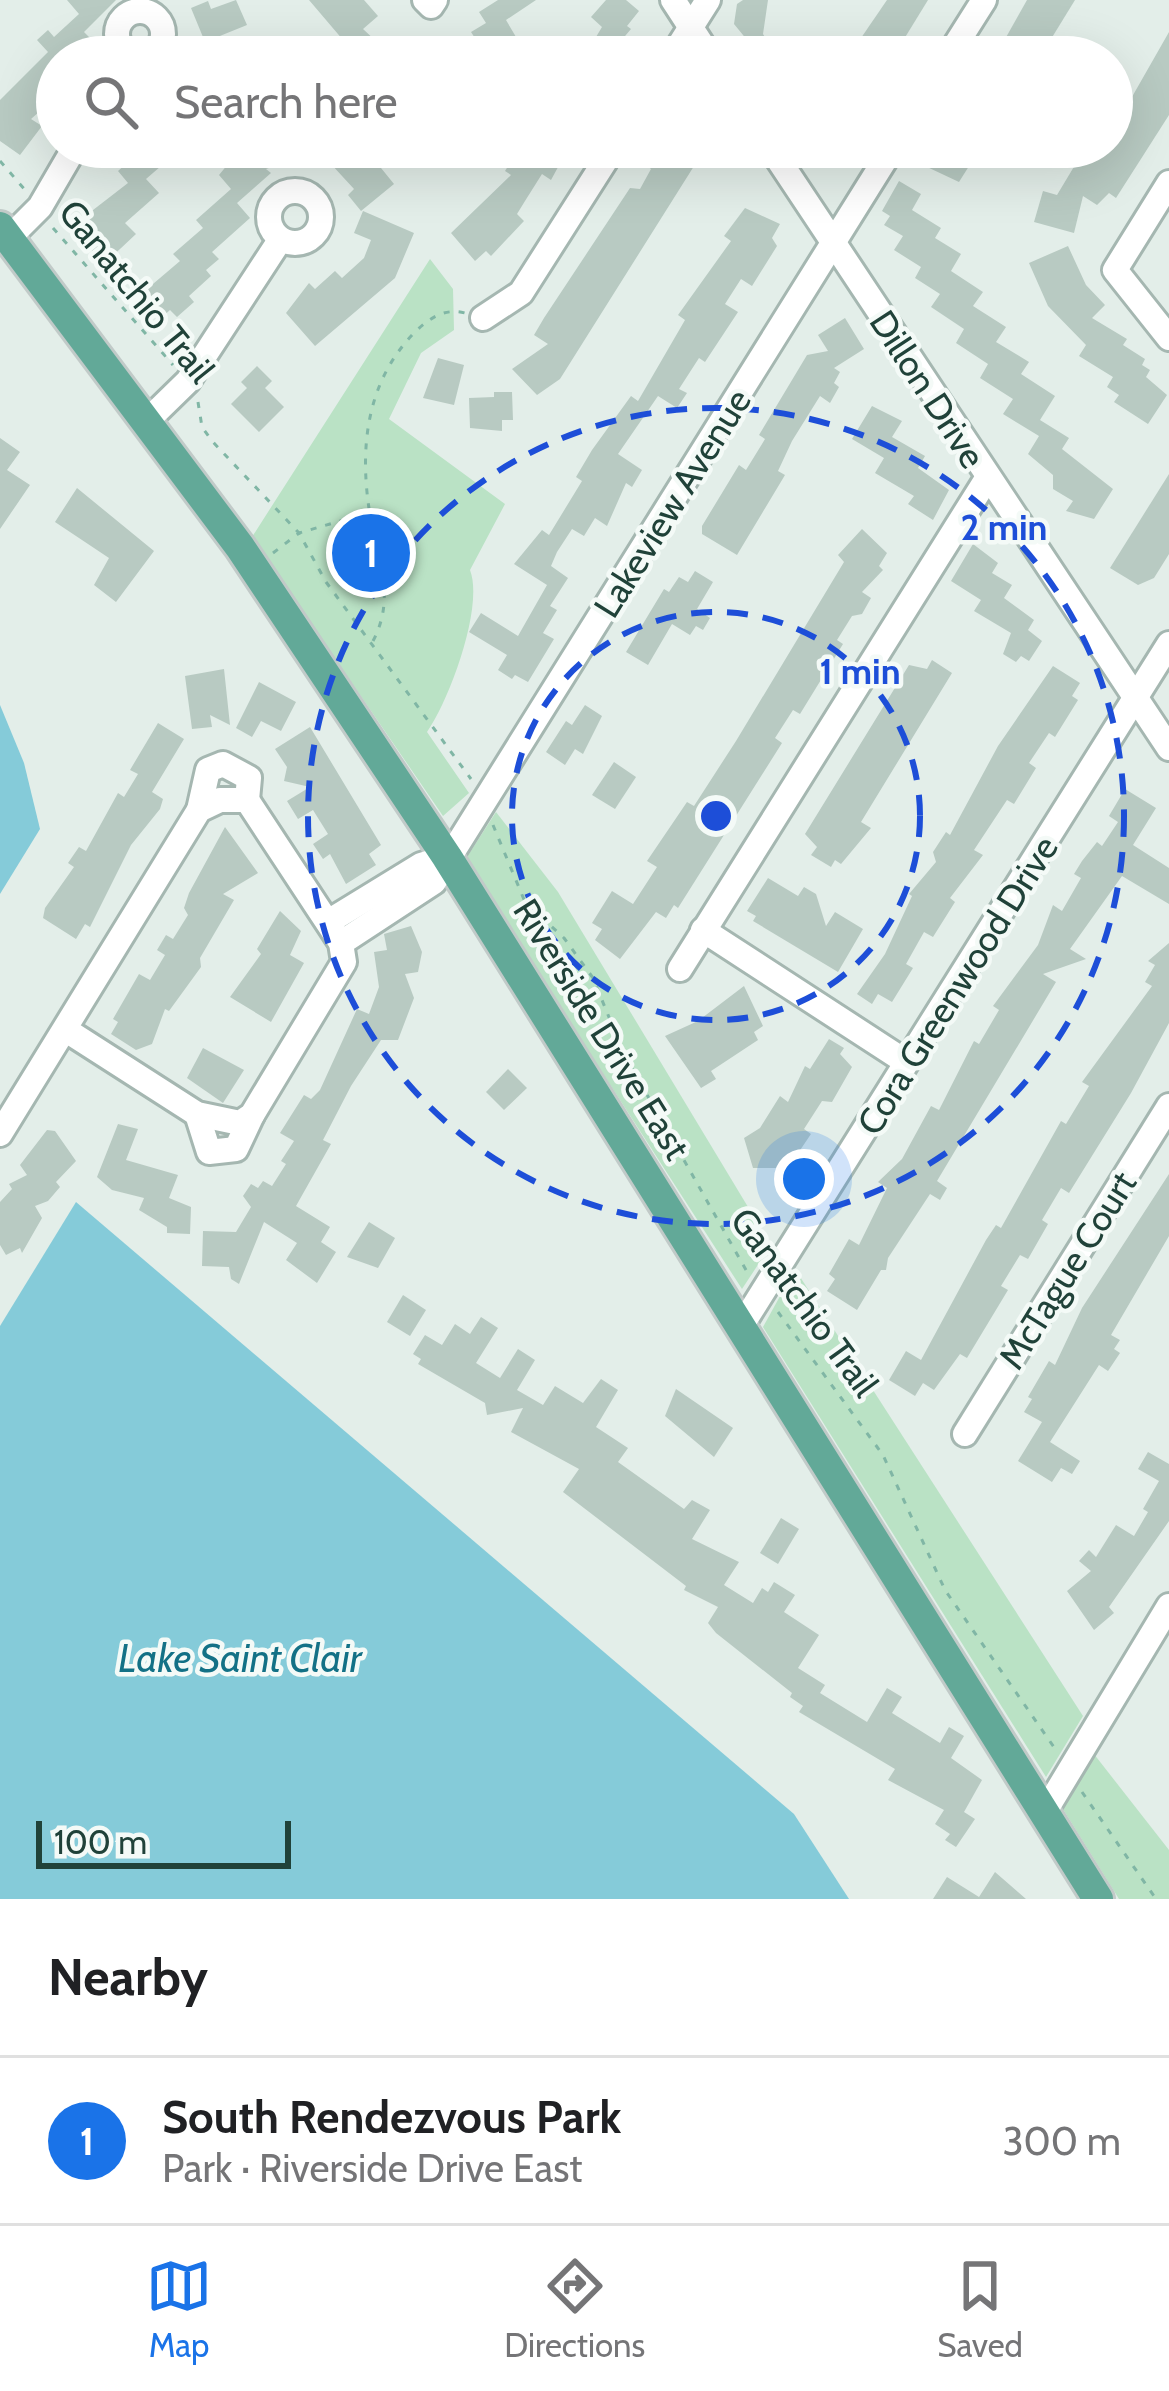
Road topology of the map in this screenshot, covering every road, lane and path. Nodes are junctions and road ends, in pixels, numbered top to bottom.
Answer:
1 (425, 0) edge
2 (435, 0) edge
3 (673, 0) edge
4 (708, 0) edge
5 (983, 0) edge
6 (691, 28) junction
7 (686, 36) edge
8 (696, 36) edge
9 (961, 36) edge
10 (0, 161) edge
11 (63, 168) edge
12 (601, 168) edge
13 (784, 168) edge
14 (880, 168) edge
15 (1169, 183) edge
16 (40, 207) junction
17 (4, 233) edge
18 (280, 239) dead end
19 (833, 243) junction
20 (483, 318) joint
21 (1169, 338) edge
22 (188, 381) junction
23 (147, 422) junction
24 (986, 480) junction
25 (370, 512) junction
26 (299, 533) junction
27 (253, 567) junction
28 (372, 643) junction
29 (1169, 644) edge
30 (1136, 698) junction
31 (1169, 748) edge
32 (247, 800) junction
33 (485, 805) junction
34 (199, 810) junction
35 (447, 857) junction
36 (703, 930) junction
37 (335, 933) junction
38 (680, 969) dead end
39 (65, 1030) junction
40 (906, 1062) junction
41 (1169, 1106) edge
42 (0, 1134) edge
43 (763, 1297) junction
44 (742, 1325) junction
45 (965, 1435) dead end
46 (1169, 1606) edge
47 (1068, 1771) junction
48 (1044, 1813) junction
49 (1098, 1899) edge
50 (1156, 1899) edge

1 - 2 street
3 - 6 street
4 - 6 street
5 - 9 street
6 - 7 street
6 - 8 street
10 - 16 path, Ganatchio Trail
11 - 16 street
12 - 20 street
13 - 19 street, Dillon Drive
14 - 19 street, Lakeview Avenue
15 - 21 street
16 - 17 street
16 - 22 path, Ganatchio Trail
17 - 23 main road, Riverside Drive East
18 - 22 street
19 - 24 street, Dillon Drive
19 - 33 street, Lakeview Avenue
20 - 25 path
22 - 23 street
22 - 26 path, Ganatchio Trail
23 - 27 main road, Riverside Drive East
24 - 30 street, Dillon Drive
24 - 36 street
25 - 26 path
25 - 28 path
26 - 27 path
26 - 28 path, Ganatchio Trail
27 - 35 main road, Riverside Drive East
28 - 33 path, Ganatchio Trail
29 - 30 street, Cora Greenwood Drive
30 - 31 street, Dillon Drive
30 - 40 street, Cora Greenwood Drive
32 - 34 street
32 - 34 street
32 - 37 street
33 - 35 street, Lakeview Avenue
33 - 43 path, Ganatchio Trail
34 - 39 street
35 - 37 street
35 - 44 main road, Riverside Drive East
36 - 38 street
36 - 40 street
37 - 39 street
39 - 42 street
40 - 43 street, Cora Greenwood Drive
41 - 45 street, McTague Court
43 - 44 street, Cora Greenwood Drive
43 - 47 path, Ganatchio Trail
44 - 48 main road, Riverside Drive East
46 - 47 street
47 - 48 street
47 - 50 path, Ganatchio Trail
48 - 49 main road, Riverside Drive East

